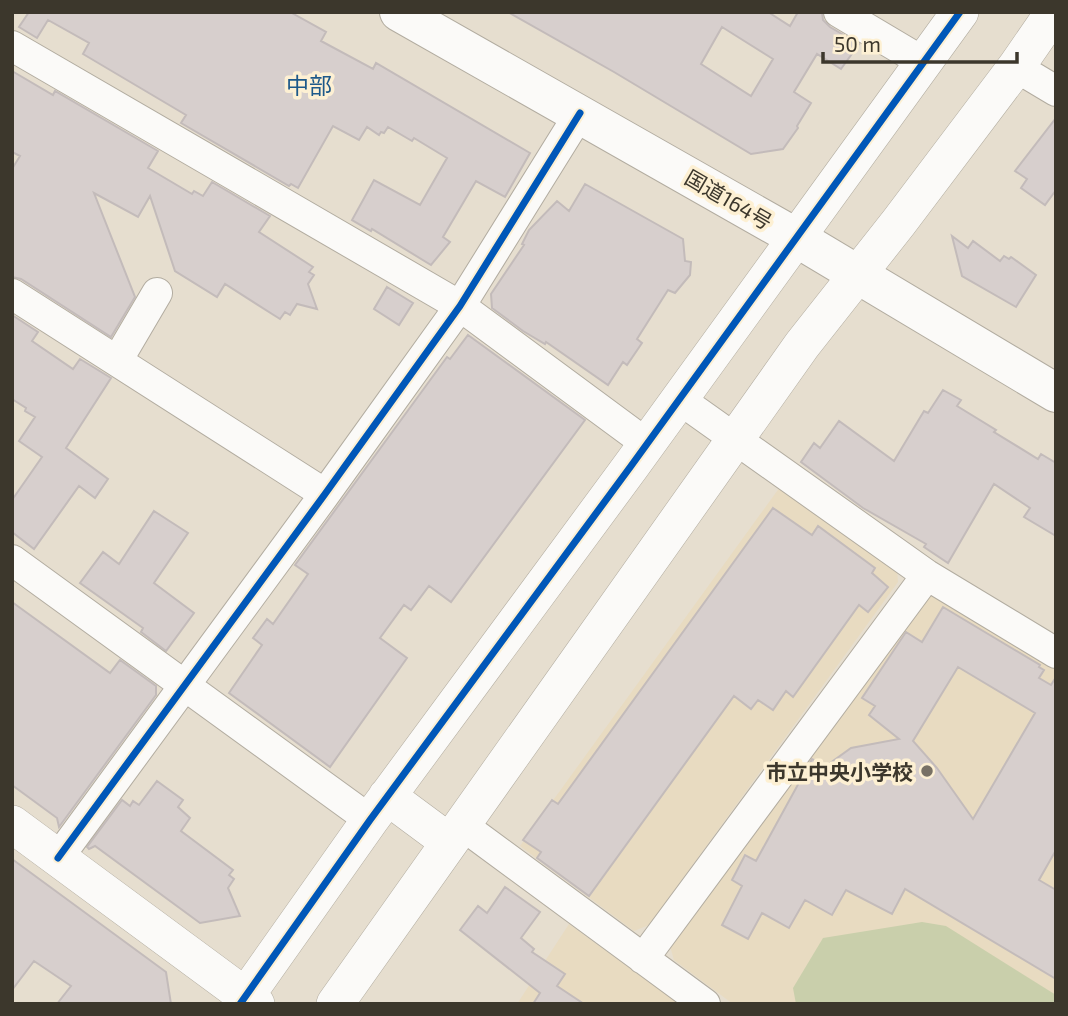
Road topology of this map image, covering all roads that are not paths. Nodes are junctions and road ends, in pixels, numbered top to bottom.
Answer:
1 (839, 12) edge
2 (960, 12) edge
3 (1054, 12) edge
4 (422, 18) edge
5 (12, 46) edge
6 (923, 62) junction
7 (1016, 67) junction
8 (1056, 91) edge
9 (580, 113) junction
10 (795, 237) junction
11 (857, 273) junction
12 (157, 293) dead end
13 (12, 294) edge
14 (460, 306) junction
15 (117, 361) junction
16 (1056, 393) edge
17 (679, 399) junction
18 (735, 439) junction
19 (647, 444) junction
20 (326, 494) junction
21 (12, 560) edge
22 (927, 575) junction
23 (1056, 653) edge
24 (184, 686) junction
25 (378, 808) junction
26 (12, 824) edge
27 (455, 833) junction
28 (58, 858) junction
29 (643, 959) junction
30 (247, 1001) edge
31 (335, 1004) edge
32 (705, 1004) edge

1 - 6 street
2 - 6 street
3 - 7 street
4 - 9 highway, 国道164号
5 - 14 street
6 - 10 street
7 - 8 street
7 - 11 street
9 - 10 highway, 国道164号
9 - 14 street
10 - 11 highway, 国道164号
10 - 17 street
11 - 16 highway, 国道164号
11 - 18 street
12 - 15 street
13 - 15 street
14 - 19 street
14 - 20 street
15 - 20 street
17 - 18 street
17 - 19 street
18 - 22 street
18 - 27 street
19 - 25 street
20 - 24 street
21 - 24 street
22 - 23 street
22 - 29 street
24 - 25 street
24 - 28 street
25 - 27 street
25 - 30 street
26 - 28 street
27 - 29 street
27 - 31 street
28 - 30 street
29 - 32 street

